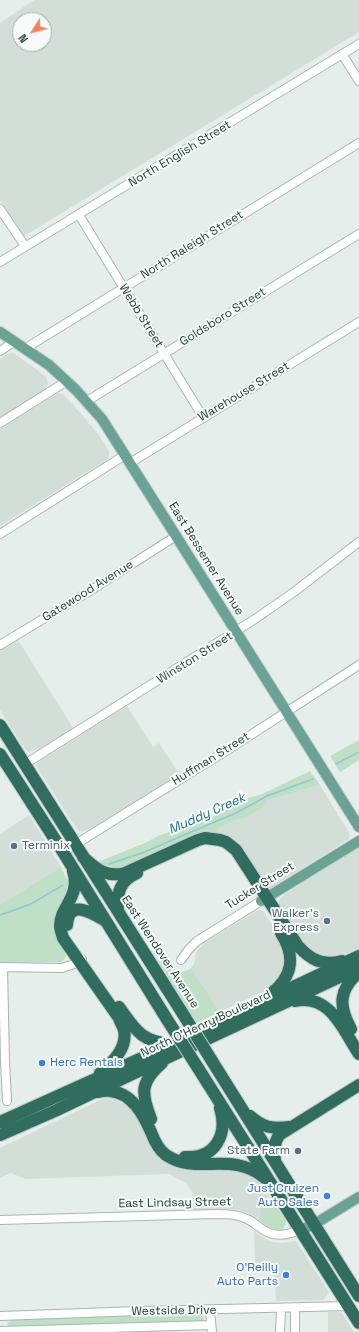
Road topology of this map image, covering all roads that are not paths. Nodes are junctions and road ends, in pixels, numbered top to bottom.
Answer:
1 (359, 44) edge
2 (342, 54) junction
3 (359, 81) edge
4 (359, 143) edge
5 (0, 209) edge
6 (79, 215) junction
7 (359, 234) edge
8 (25, 246) junction
9 (0, 262) edge
10 (124, 288) junction
11 (359, 322) edge
12 (0, 332) edge
13 (15, 341) junction
14 (26, 348) junction
15 (0, 351) edge
16 (164, 354) junction
17 (67, 381) junction
18 (87, 401) junction
19 (203, 417) junction
20 (0, 423) edge
21 (128, 459) junction
22 (0, 534) edge
23 (176, 536) junction
24 (359, 542) edge
25 (236, 632) junction
26 (0, 645) edge
27 (359, 665) edge
28 (287, 711) junction
29 (0, 726) edge
30 (0, 754) edge
31 (25, 764) junction
32 (357, 823) edge
33 (359, 841) edge
34 (75, 844) junction
35 (63, 852) junction
36 (83, 857) junction
37 (73, 868) junction
38 (264, 899) junction
39 (118, 911) junction
40 (107, 922) junction
41 (81, 960) junction
42 (181, 960) dead end
43 (358, 961) edge
44 (1, 968) edge
45 (359, 972) edge
46 (257, 1004) junction
47 (282, 1004) junction
48 (171, 1044) junction
49 (359, 1052) edge
50 (169, 1057) junction
51 (2, 1061) edge
52 (359, 1074) edge
53 (93, 1086) junction
54 (355, 1088) edge
55 (218, 1099) junction
56 (7, 1101) dead end
57 (246, 1113) junction
58 (2, 1119) edge
59 (291, 1127) junction
60 (0, 1135) edge
61 (276, 1163) junction
62 (271, 1183) junction
63 (359, 1197) edge
64 (0, 1220) edge
65 (314, 1225) junction
66 (300, 1230) junction
67 (359, 1296) edge
68 (353, 1307) edge
69 (281, 1308) junction
70 (295, 1308) junction
71 (210, 1310) junction
72 (0, 1316) edge
73 (0, 1322) edge
74 (359, 1323) edge
75 (212, 1328) edge
76 (0, 1331) edge
77 (280, 1332) edge
78 (295, 1332) edge

1 - 2 street, North English Street
2 - 3 street
2 - 6 street, North English Street
4 - 10 street, North Raleigh Street
5 - 8 street
6 - 8 street, North English Street
6 - 10 street, Webb Street
7 - 16 street, Goldsboro Street
8 - 9 street, North English Street
10 - 14 street, North Raleigh Street
10 - 16 street, Webb Street
11 - 19 street, Warehouse Street
12 - 13 main road, East Bessemer Avenue
13 - 14 main road, East Bessemer Avenue
13 - 15 street
14 - 17 main road, East Bessemer Avenue
16 - 18 street, Goldsboro Street
16 - 19 street, Webb Street
17 - 18 main road, East Bessemer Avenue
17 - 20 street
18 - 21 main road, East Bessemer Avenue
19 - 21 street, Warehouse Street
21 - 22 street, Warehouse Street
21 - 23 main road, East Bessemer Avenue
23 - 25 main road, East Bessemer Avenue
23 - 26 street, Gatewood Avenue
24 - 25 street, Winston Street
25 - 28 main road, East Bessemer Avenue
25 - 31 street, Winston Street
27 - 28 street, Huffman Street
28 - 32 main road, East Bessemer Avenue
28 - 34 street, Huffman Street
29 - 31 highway, East Wendover Avenue
30 - 35 highway
31 - 34 highway, East Wendover Avenue
33 - 38 main road, Tucker Street
34 - 35 street, Huffman Street
34 - 36 highway, East Wendover Avenue
35 - 37 highway
36 - 38 highway
36 - 39 highway, East Wendover Avenue
37 - 40 highway
37 - 41 highway
38 - 39 highway
38 - 42 street, Tucker Street
38 - 43 highway
38 - 46 highway
39 - 57 highway, East Wendover Avenue, bridge
40 - 41 highway
40 - 55 highway, bridge
41 - 44 street
41 - 48 highway
41 - 53 highway
43 - 46 highway, North O'Henry Boulevard
43 - 47 highway, North O'Henry Boulevard
44 - 51 street
45 - 49 highway
46 - 48 highway, North O'Henry Boulevard
47 - 49 highway
47 - 50 highway, North O'Henry Boulevard
48 - 53 highway, North O'Henry Boulevard
50 - 53 highway, North O'Henry Boulevard
50 - 55 highway
51 - 56 street
52 - 54 highway
53 - 58 highway, North O'Henry Boulevard
53 - 60 highway, North O'Henry Boulevard
53 - 62 highway
54 - 59 highway
55 - 62 highway
57 - 59 highway
57 - 61 highway, East Wendover Avenue
59 - 61 highway
61 - 65 highway, East Wendover Avenue
62 - 66 highway
63 - 65 main road, East Lindsay Street
64 - 66 street, East Lindsay Street
65 - 66 main road, East Lindsay Street
65 - 67 highway, East Wendover Avenue
66 - 68 highway
68 - 70 street, Westside Drive
68 - 74 highway
69 - 70 street, Westside Drive
69 - 71 street, Westside Drive
69 - 77 street
70 - 78 street
71 - 72 street, Westside Drive
71 - 75 street
73 - 76 street
75 - 76 street, Westside Drive

